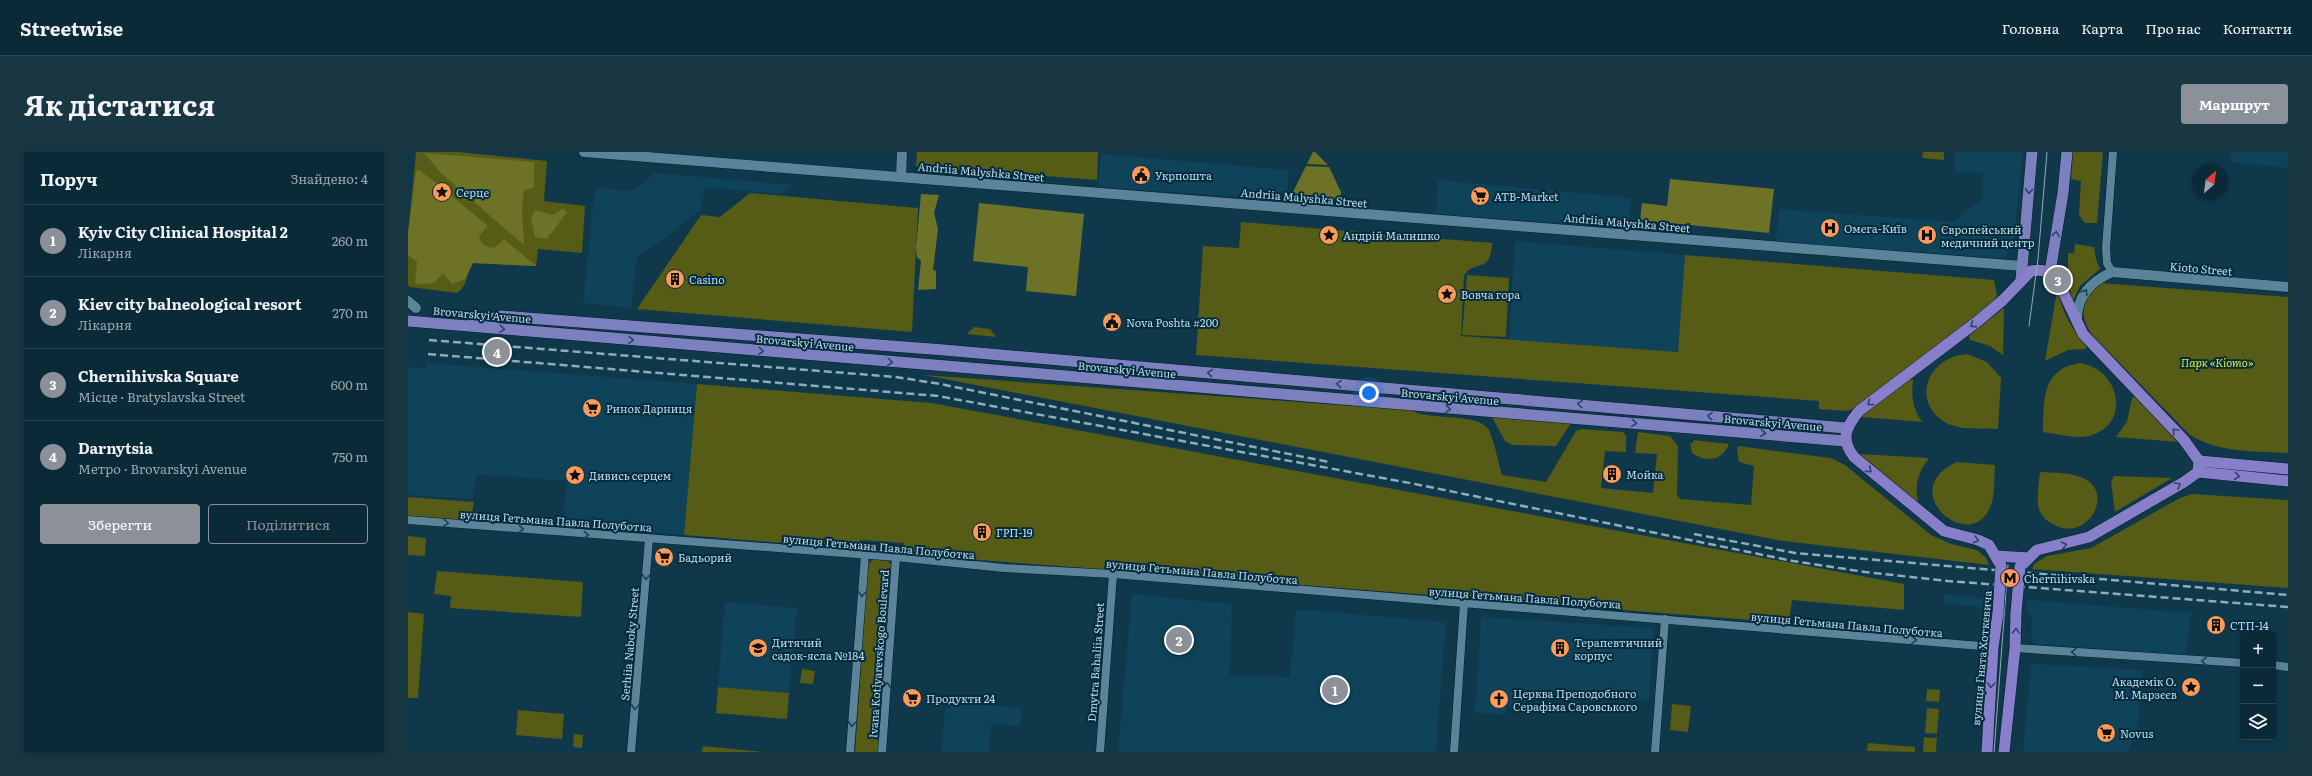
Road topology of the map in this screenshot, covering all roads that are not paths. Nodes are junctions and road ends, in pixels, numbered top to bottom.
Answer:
1 (584, 152) edge
2 (902, 152) edge
3 (2032, 152) edge
4 (2067, 152) edge
5 (2113, 152) edge
6 (901, 177) junction
7 (2022, 266) junction
8 (2050, 272) junction
9 (2112, 272) junction
10 (2021, 280) junction
11 (2288, 287) edge
12 (408, 321) edge
13 (2077, 324) junction
14 (463, 326) junction
15 (1846, 428) junction
16 (1845, 441) junction
17 (2199, 467) junction
18 (2288, 469) edge
19 (2288, 481) edge
20 (408, 520) edge
21 (649, 539) junction
22 (865, 556) junction
23 (896, 557) junction
24 (2028, 558) junction
25 (1999, 561) junction
26 (1113, 574) junction
27 (1464, 603) junction
28 (1665, 619) junction
29 (1993, 646) junction
30 (2015, 648) junction
31 (2240, 663) edge
32 (2276, 666) edge
33 (2288, 666) edge
34 (631, 752) edge
35 (850, 752) edge
36 (882, 752) edge
37 (1100, 752) edge
38 (1454, 752) edge
39 (1655, 752) edge
40 (1987, 752) edge
41 (2004, 752) edge

1 - 6 street, Andriia Malyshka Street
2 - 6 street
3 -> 7 main road
8 -> 4 main road
5 - 9 street
6 - 7 street, Andriia Malyshka Street
7 - 10 main road
8 - 10 highway
8 - 13 highway
9 - 11 street, Kioto Street
13 -> 9 street
10 -> 15 highway
12 - 14 main road, Brovarskyi Avenue
17 -> 13 highway
15 -> 14 main road, Brovarskyi Avenue
14 -> 16 main road, Brovarskyi Avenue
15 - 16 highway
16 -> 25 highway
17 - 18 highway
17 -> 19 highway
24 -> 17 highway
20 -> 21 street, вулиця Гетьмана Павла Полуботка
21 - 22 street, вулиця Гетьмана Павла Полуботка
21 -> 34 street, Serhiia Naboky Street
22 - 23 street, вулиця Гетьмана Павла Полуботка
22 -> 35 street, Ivana Kotlyarevskogo Boulevard
23 - 26 street, вулиця Гетьмана Павла Полуботка
36 -> 23 street, Ivana Kotlyarevskogo Boulevard
24 - 25 highway
30 -> 24 highway, bridge
25 - 29 highway, вулиця Гната Хоткевича, bridge
26 - 27 street, вулиця Гетьмана Павла Полуботка
26 - 37 street, Dmytra Bahaliia Street
27 - 28 street, вулиця Гетьмана Павла Полуботка
27 - 38 street
28 -> 29 street, вулиця Гетьмана Павла Полуботка
28 - 39 street
29 -> 40 highway, вулиця Гната Хоткевича
31 -> 30 street
30 - 41 highway
32 - 33 street

